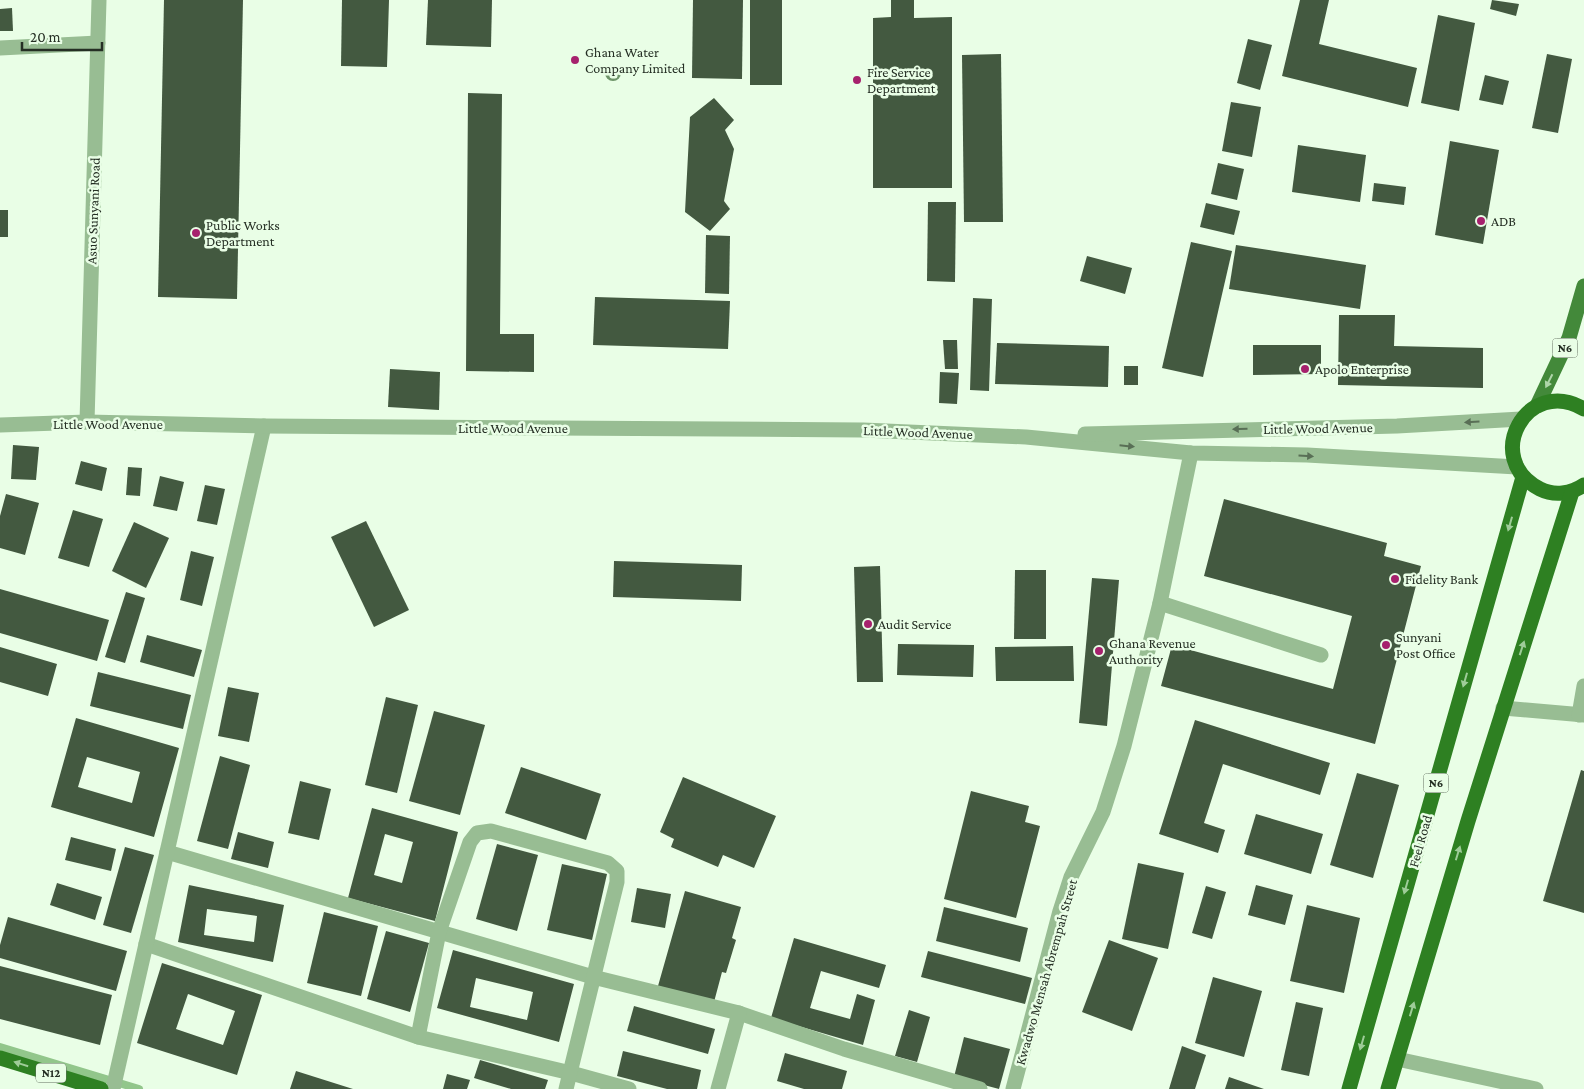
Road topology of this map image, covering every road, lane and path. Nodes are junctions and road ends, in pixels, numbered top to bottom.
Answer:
1 (99, 0) edge
2 (98, 43) junction
3 (0, 48) edge
4 (1584, 286) edge
5 (1537, 406) junction
6 (1584, 408) edge
7 (1521, 419) junction
8 (87, 422) junction
9 (0, 425) edge
10 (264, 426) junction
11 (1026, 436) junction
12 (1191, 453) junction
13 (1520, 472) junction
14 (1578, 489) edge
15 (1160, 603) junction
16 (1321, 655) dead end
17 (1584, 686) edge
18 (1503, 708) junction
19 (1581, 715) edge
20 (167, 852) junction
21 (439, 932) junction
22 (146, 944) junction
23 (593, 977) junction
24 (738, 1013) junction
25 (418, 1037) junction
26 (0, 1058) edge
27 (1397, 1058) junction
28 (571, 1073) junction
29 (101, 1089) edge
30 (113, 1089) edge
31 (566, 1089) edge
32 (629, 1089) edge
33 (718, 1089) edge
34 (980, 1089) edge
35 (1014, 1089) edge
36 (1349, 1089) edge
37 (1388, 1089) edge
38 (1536, 1089) edge

1 - 2 street, Asuo Sunyani Road
2 - 3 street
2 - 8 street, Asuo Sunyani Road
4 -> 5 main road, N6
5 - 6 highway, N6
5 - 7 highway, N6
7 -> 11 street, Little Wood Avenue
7 - 13 highway, N6
8 - 9 street, Little Wood Avenue
8 - 10 street, Little Wood Avenue
10 - 11 street, Little Wood Avenue
10 - 20 street
11 -> 12 street, Little Wood Avenue
12 -> 13 street, Little Wood Avenue
12 - 15 street, Kwadwo Mensah Abrempah Street
13 - 14 highway
13 -> 36 highway, Feel Road / N6
18 -> 14 highway
15 - 16 street
15 - 35 street, Kwadwo Mensah Abrempah Street
17 - 19 street
18 - 19 street
27 -> 18 highway
20 - 21 street
20 - 22 street
21 - 23 street
21 - 23 street
21 - 25 street
22 - 25 street
22 - 30 street
23 - 24 street
23 - 28 street
24 - 33 street
24 - 34 street
25 - 28 street
29 -> 26 highway, N12
27 - 37 highway
27 - 38 street
28 - 31 street
28 - 32 street

